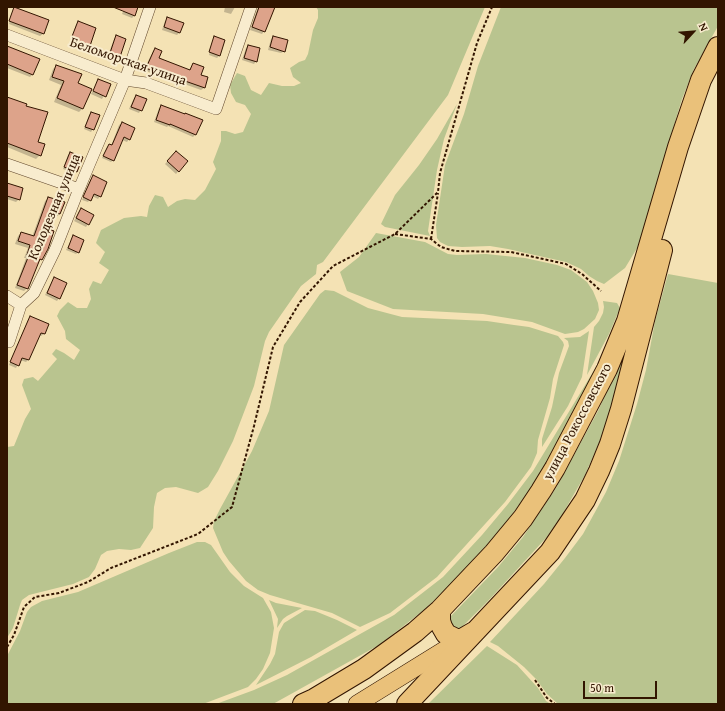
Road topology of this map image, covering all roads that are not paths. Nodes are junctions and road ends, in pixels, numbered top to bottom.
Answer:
1 (150, 7) edge
2 (251, 7) edge
3 (7, 35) edge
4 (718, 47) edge
5 (718, 71) edge
6 (126, 80) junction
7 (7, 164) edge
8 (79, 189) junction
9 (7, 296) edge
10 (21, 305) junction
11 (10, 342) dead end
12 (440, 610) junction
13 (468, 636) junction
14 (307, 702) edge
15 (357, 704) edge
16 (407, 704) edge

1 - 6 street, Колодезная улица
2 - 6 street, Беломорская улица
3 - 6 street, Беломорская улица
4 - 12 highway, улица Рокоссовского
5 - 13 highway, улица Рокоссовского
6 - 8 street, Колодезная улица
7 - 8 street
8 - 10 street, Колодезная улица
9 - 10 street
10 - 11 street, Колодезная улица
12 - 13 highway
12 - 14 highway, улица Рокоссовского
13 - 15 main road
13 - 16 highway, улица Рокоссовского

